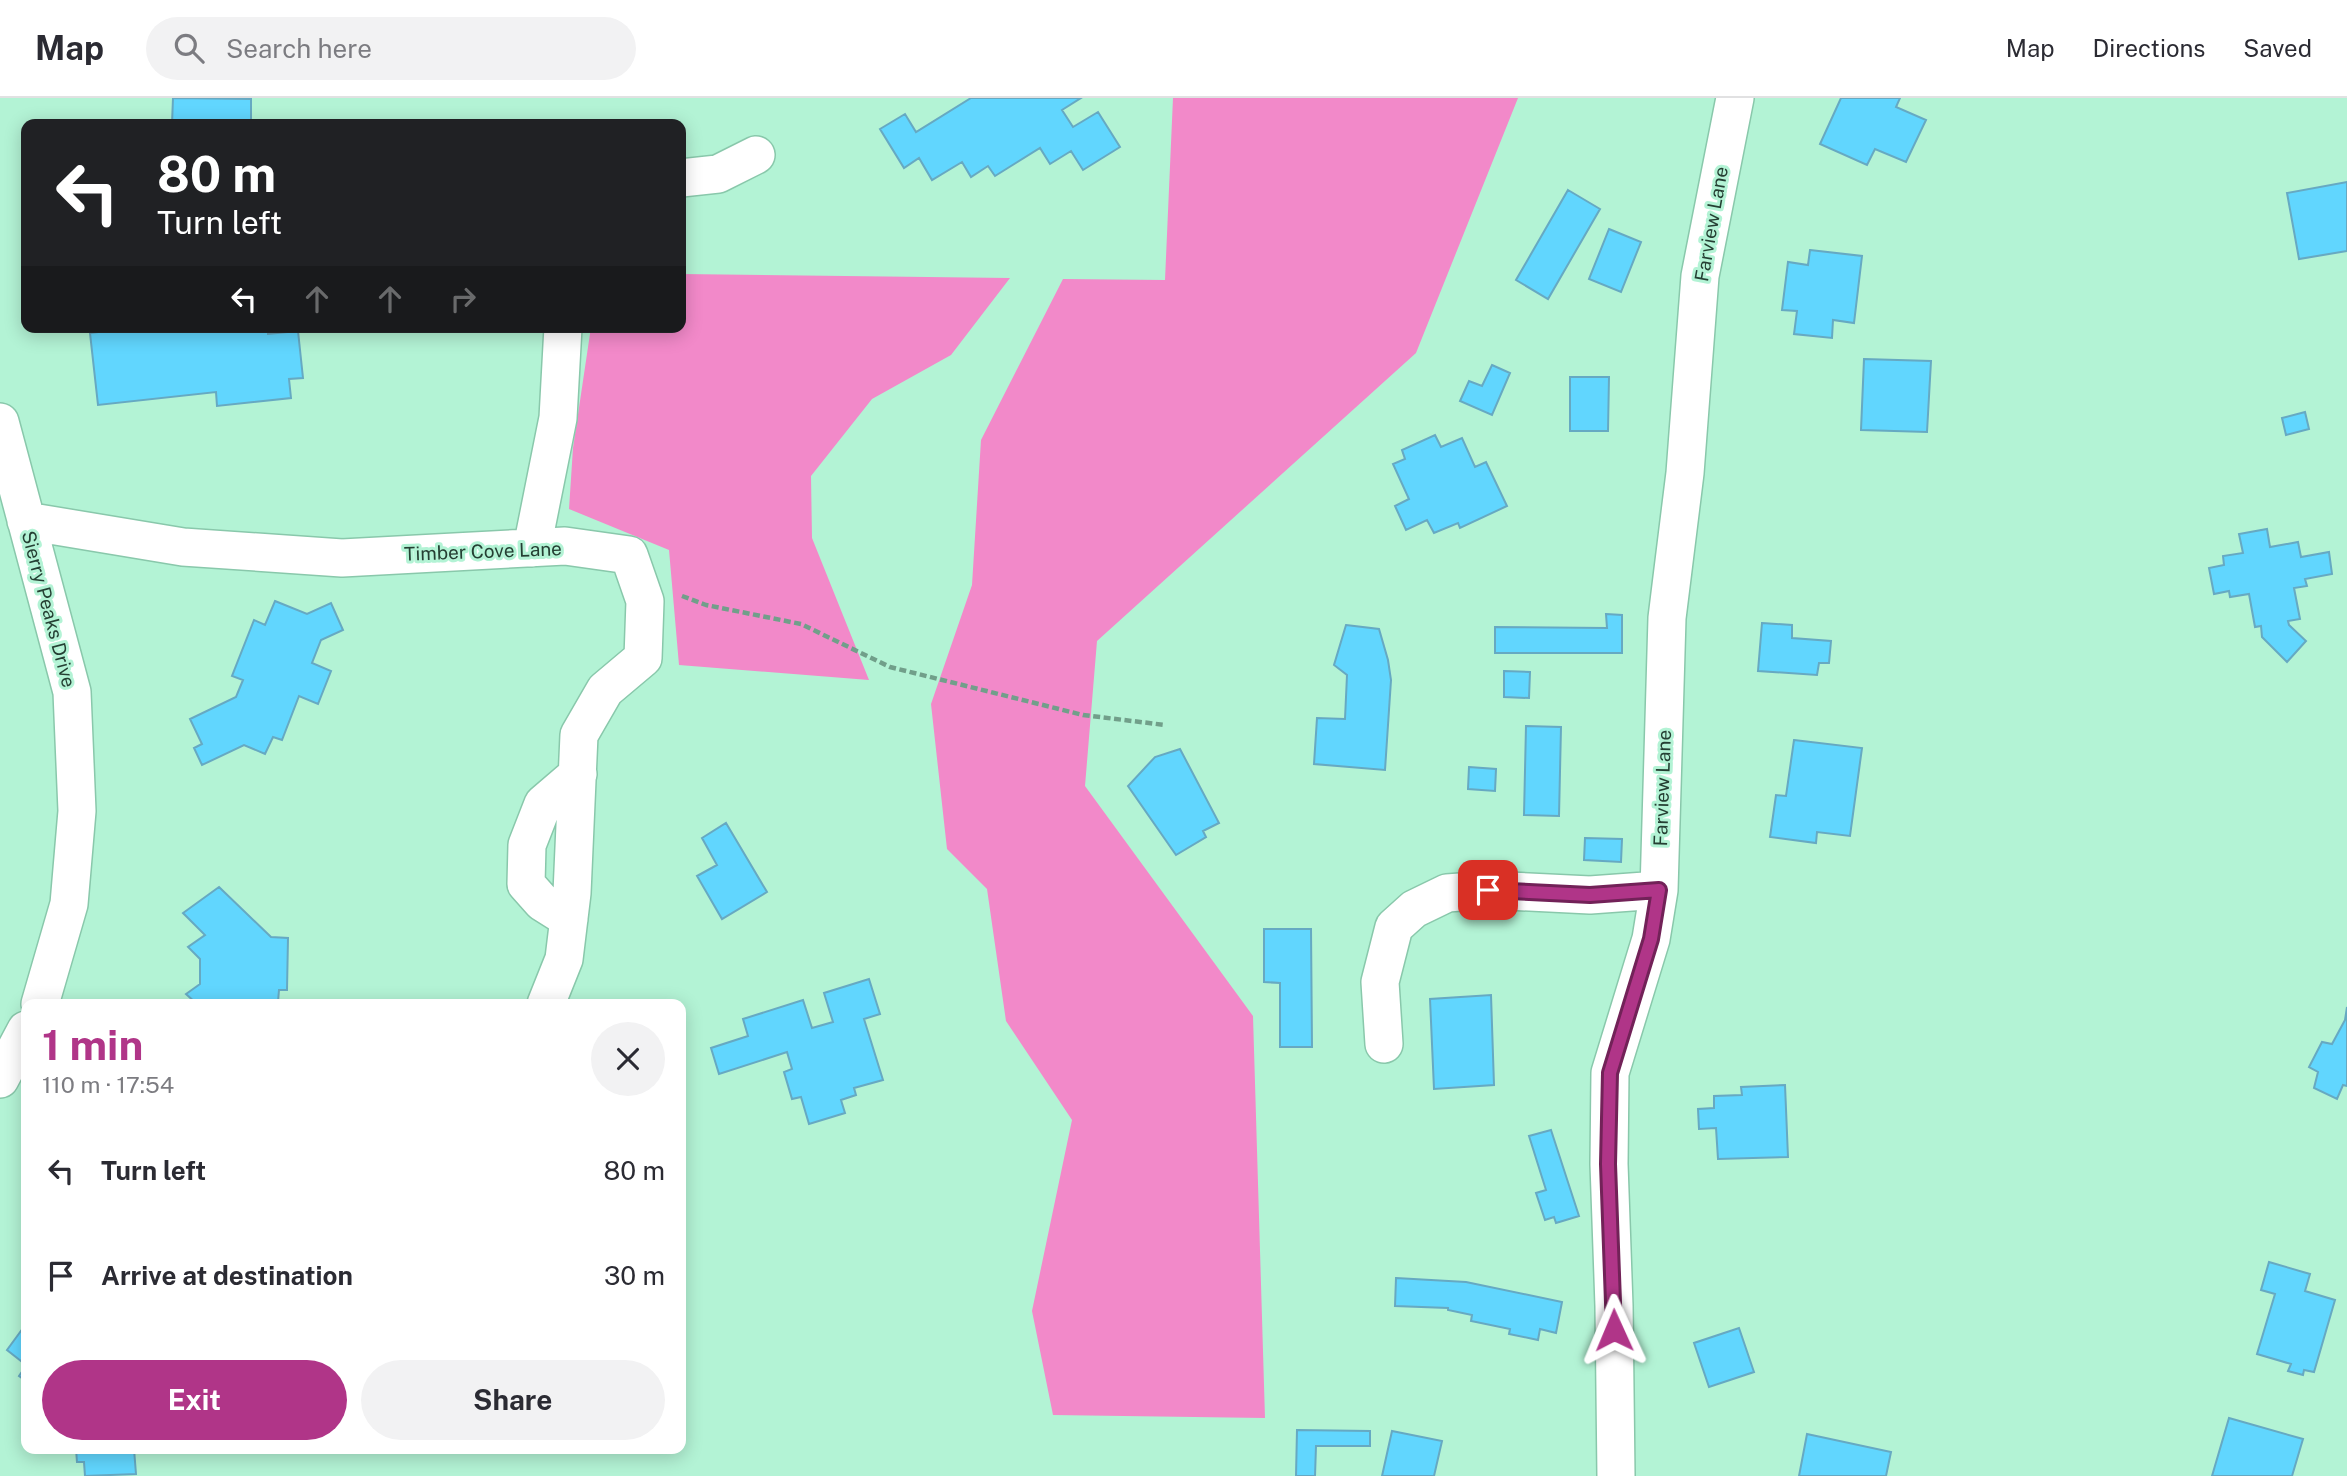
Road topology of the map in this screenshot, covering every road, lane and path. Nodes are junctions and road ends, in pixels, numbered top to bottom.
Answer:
1 (1735, 98) edge
2 (756, 155) dead end
3 (686, 177) edge
4 (564, 333) edge
5 (0, 422) edge
6 (26, 521) junction
7 (532, 548) junction
8 (638, 580) junction
9 (1165, 724) dead end
10 (1659, 890) junction
11 (41, 999) edge
12 (548, 999) edge
13 (21, 1039) edge
14 (1384, 1044) dead end
15 (0, 1079) edge
16 (1616, 1476) edge

1 - 10 street, Farview Lane
2 - 3 street
4 - 7 street
5 - 6 street, Sierry Peaks Drive
6 - 7 street, Timber Cove Lane
6 - 11 street, Sierry Peaks Drive
7 - 8 street, Timber Cove Lane
8 - 9 path
8 - 12 street, Timber Cove Lane
10 - 14 street
10 - 16 street, Farview Lane
13 - 15 street

